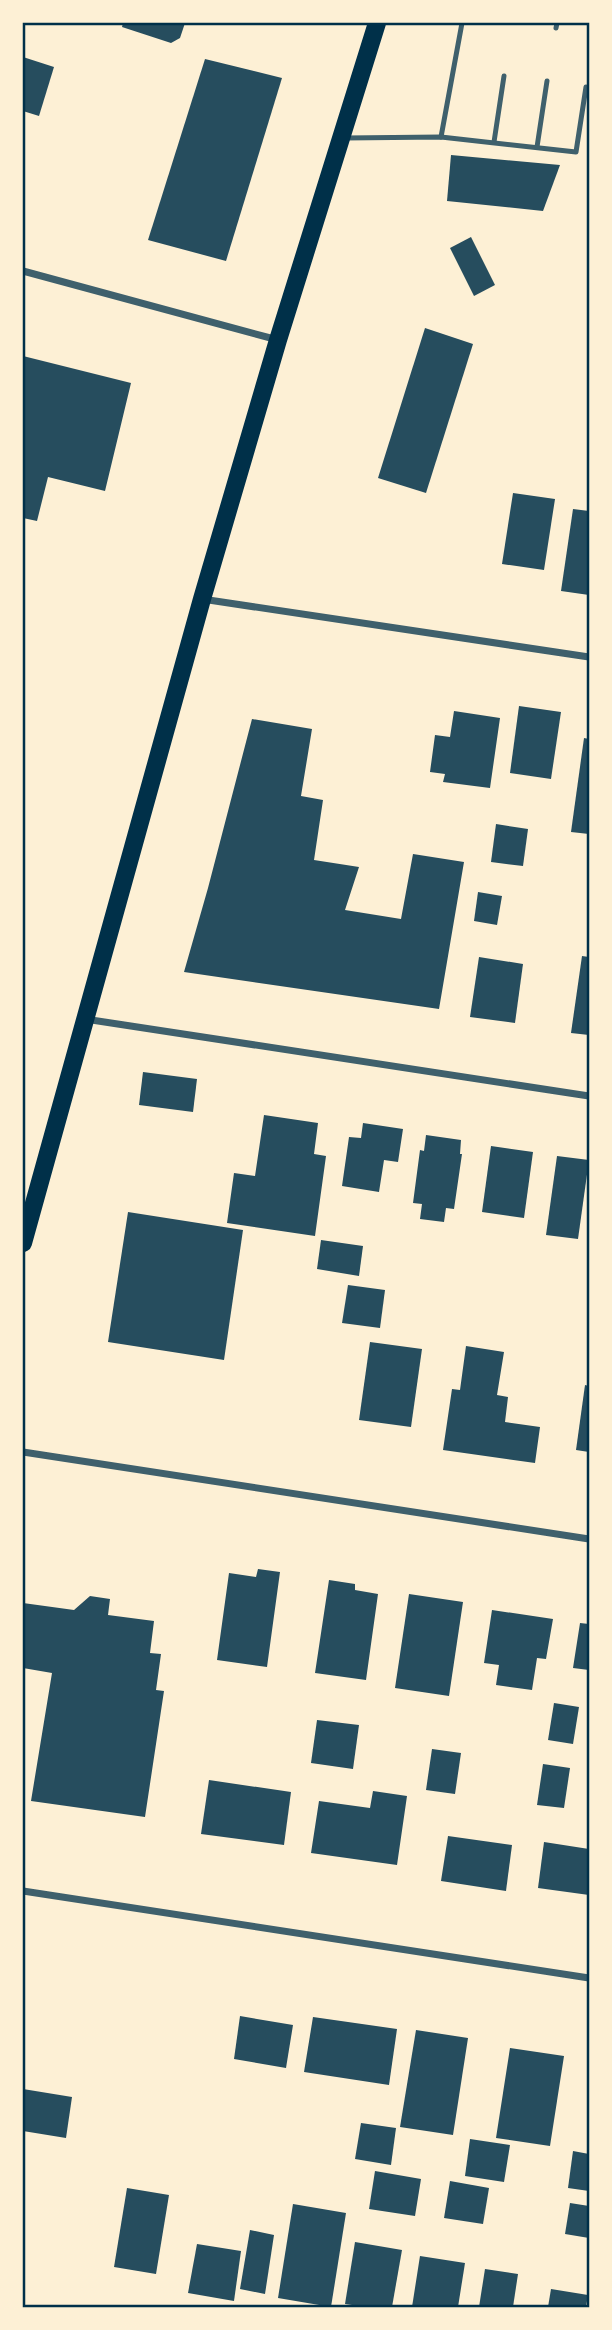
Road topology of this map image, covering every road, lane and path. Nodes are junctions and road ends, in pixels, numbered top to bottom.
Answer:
1 (377, 23) edge
2 (462, 23) edge
3 (504, 76) dead end
4 (548, 81) dead end
5 (586, 87) dead end
6 (441, 137) junction
7 (341, 138) junction
8 (494, 142) junction
9 (537, 147) junction
10 (23, 271) edge
11 (278, 340) junction
12 (202, 599) junction
13 (589, 657) edge
14 (84, 1018) junction
15 (589, 1096) edge
16 (23, 1243) edge
17 (23, 1452) edge
18 (589, 1539) edge
19 (23, 1891) edge
20 (589, 1978) edge

1 - 7 main road
2 - 6 lane
3 - 8 lane
4 - 9 lane
5 - 9 lane
6 - 7 lane
6 - 8 lane
7 - 11 main road
8 - 9 lane
10 - 11 street
11 - 12 main road
12 - 13 street
12 - 14 main road
14 - 15 street
14 - 16 main road
17 - 18 street
19 - 20 street

